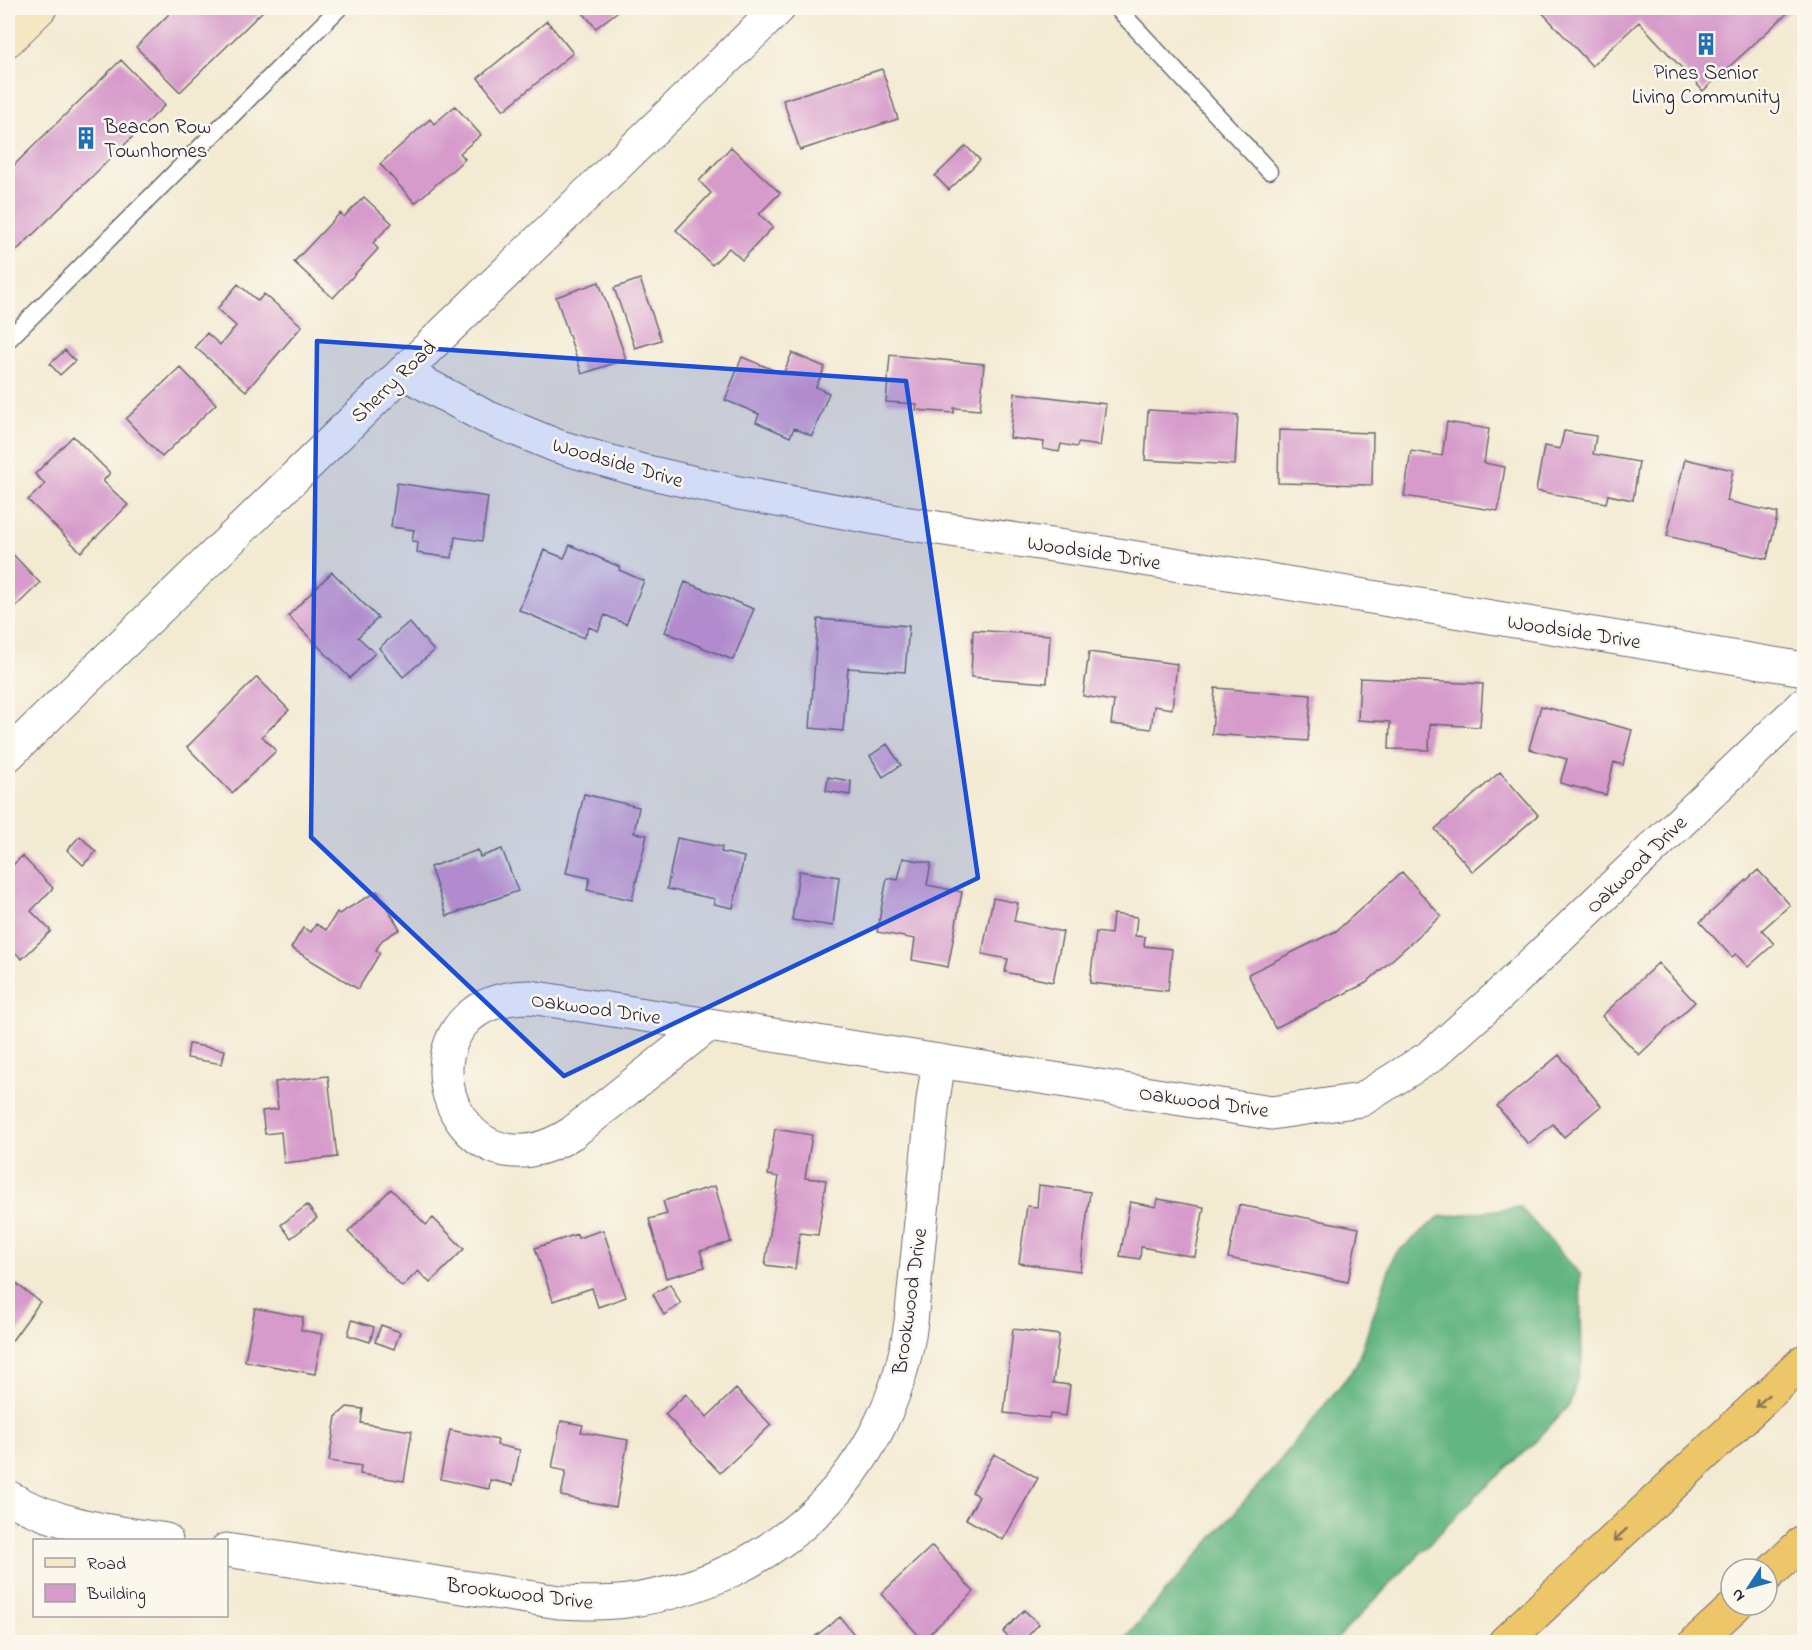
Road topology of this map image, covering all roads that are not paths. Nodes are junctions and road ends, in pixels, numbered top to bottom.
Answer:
1 (40, 8) edge
2 (339, 8) edge
3 (779, 8) edge
4 (1117, 8) edge
5 (8, 39) edge
6 (1269, 171) dead end
7 (8, 340) edge
8 (403, 372) junction
9 (1804, 669) edge
10 (1804, 704) edge
11 (8, 755) edge
12 (708, 1025) junction
13 (939, 1061) junction
14 (1804, 1361) edge
15 (8, 1497) edge
16 (159, 1539) edge
17 (1804, 1541) edge
18 (228, 1550) edge
19 (1779, 1565) edge
20 (1723, 1617) edge
21 (1505, 1642) edge
22 (1696, 1642) edge

1 - 5 main road
2 - 7 lane
3 - 8 street, Sherry Road
4 - 6 lane
8 - 9 street, Woodside Drive
8 - 11 street, Sherry Road
10 - 13 street, Oakwood Drive
12 - 12 street, Oakwood Drive
12 - 13 street, Oakwood Drive
13 - 18 street, Brookwood Drive
14 -> 21 highway
15 - 16 street
17 - 19 highway
20 - 22 highway

